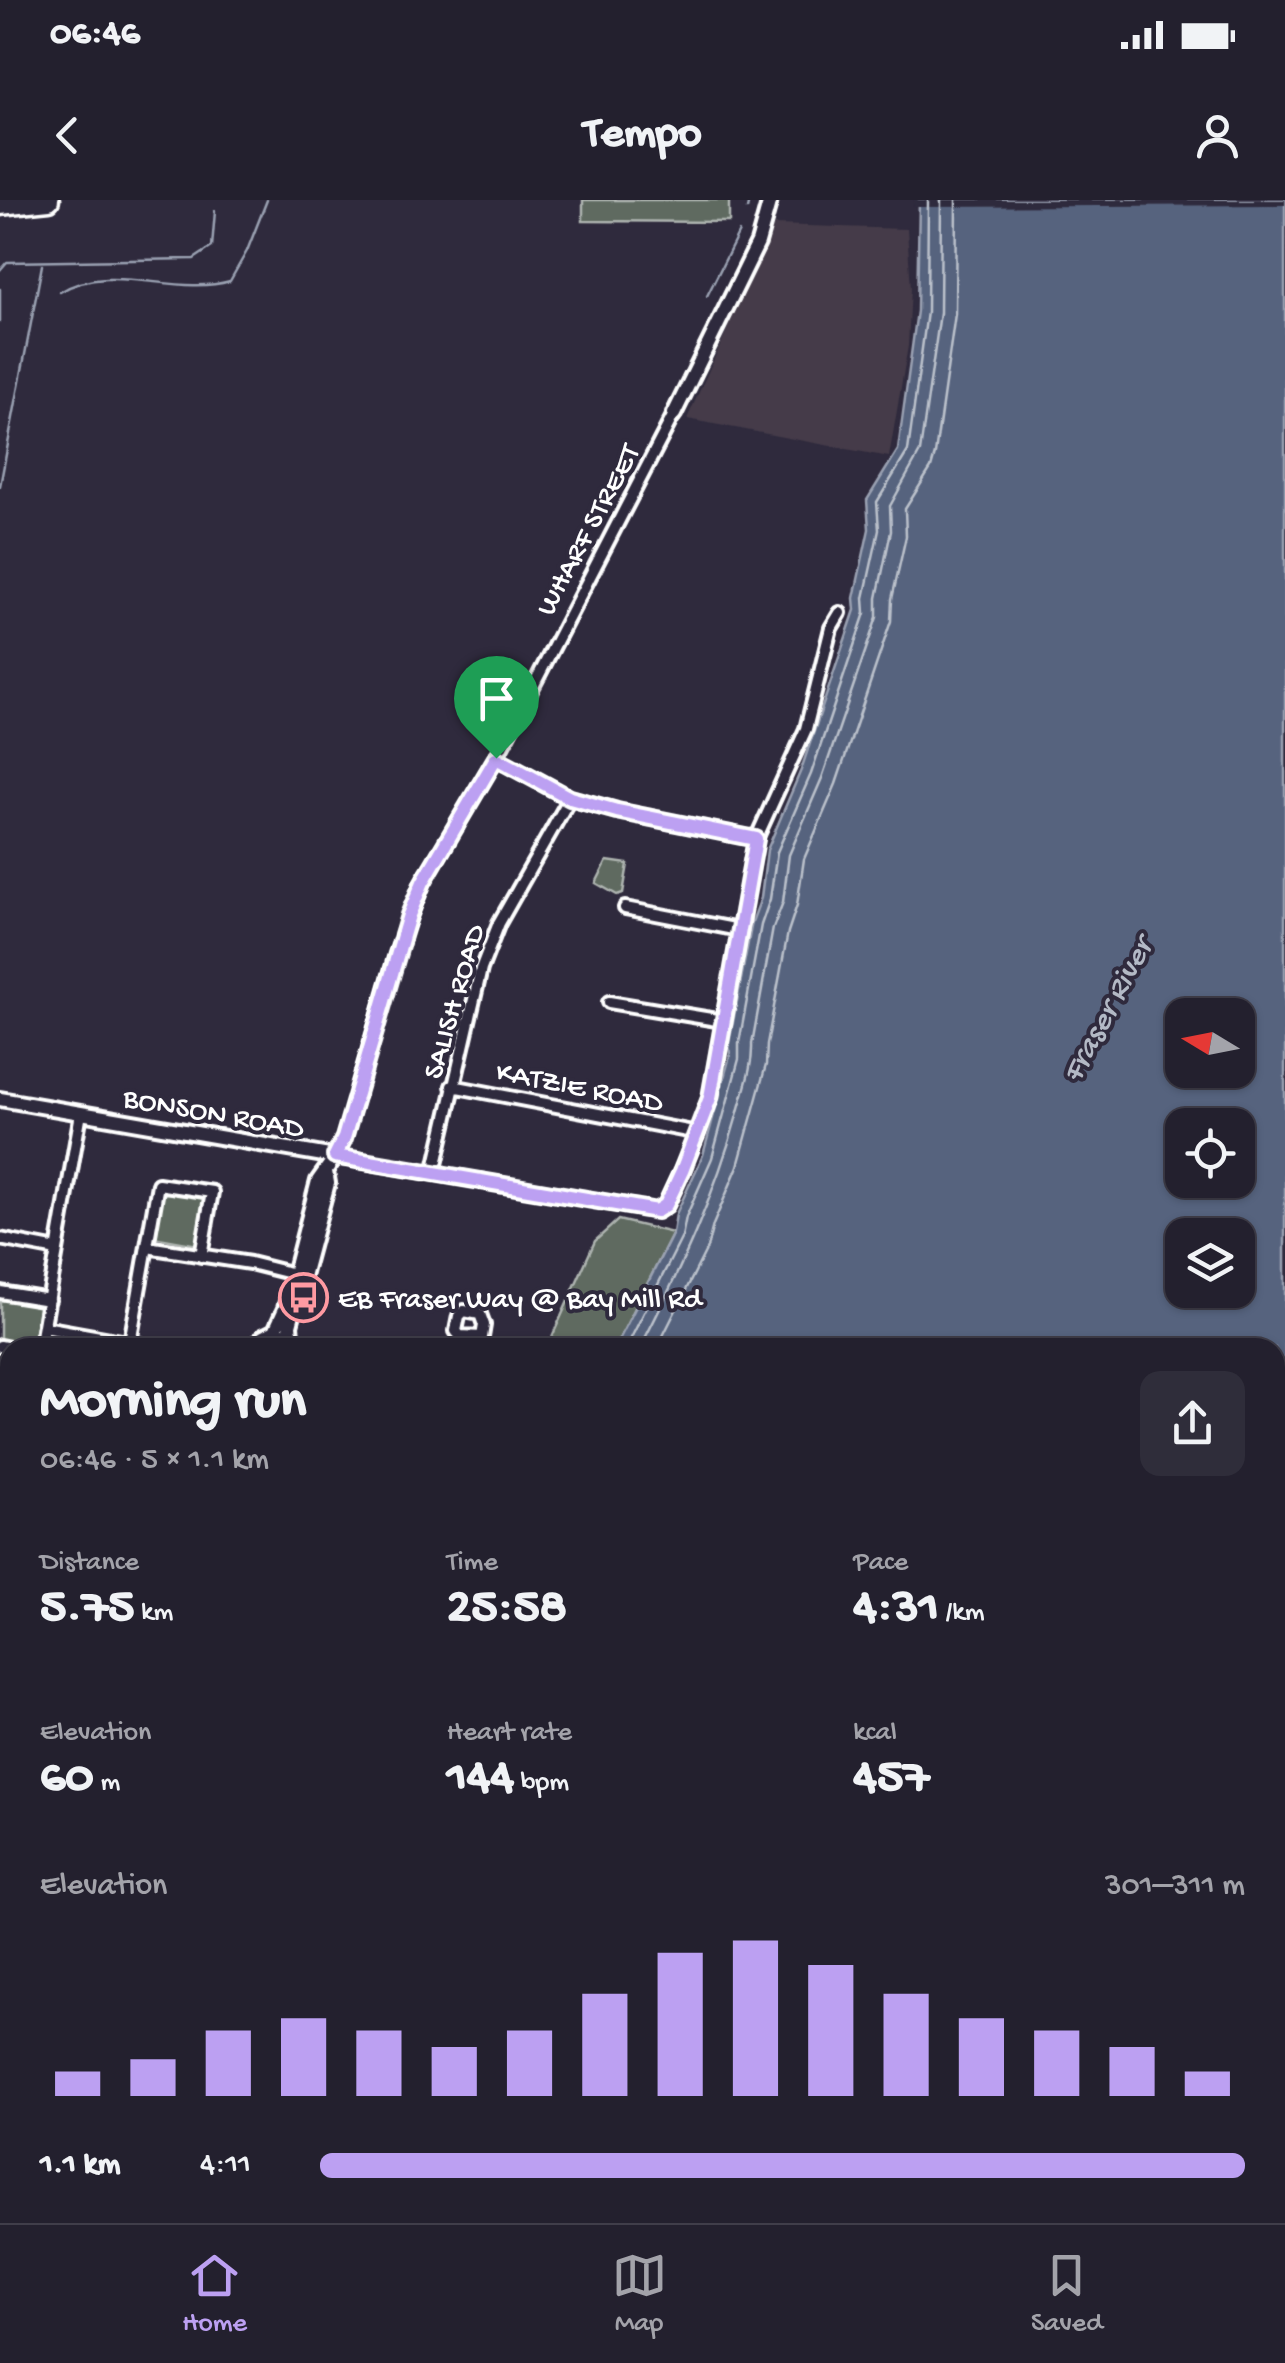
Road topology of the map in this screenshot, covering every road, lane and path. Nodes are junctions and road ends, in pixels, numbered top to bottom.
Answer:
1 (48, 200) edge
2 (770, 200) edge
3 (0, 204) edge
4 (674, 414) joint
5 (840, 612) dead end
6 (496, 758) junction
7 (570, 798) junction
8 (756, 839) junction
9 (626, 908) dead end
10 (739, 930) junction
11 (609, 1002) dead end
12 (723, 1022) junction
13 (452, 1086) junction
14 (0, 1099) edge
15 (81, 1113) junction
16 (698, 1134) junction
17 (335, 1156) junction
18 (434, 1174) junction
19 (0, 1239) edge
20 (147, 1247) junction
21 (57, 1250) junction
22 (200, 1256) junction
23 (298, 1275) junction
24 (0, 1292) edge
25 (49, 1300) junction
26 (44, 1327) junction
27 (275, 1332) junction
28 (42, 1338) edge
29 (100, 1338) edge
30 (131, 1338) edge
31 (262, 1338) edge
32 (287, 1338) edge
33 (294, 1338) edge

1 - 3 highway
2 - 4 street, WHARF STREET
4 - 6 street, WHARF STREET
5 - 8 street
6 - 7 street
6 - 17 street, WHARF STREET
7 - 8 street
7 - 13 street, SALISH ROAD
8 - 10 street
9 - 10 street
10 - 12 street
11 - 12 street
12 - 16 street
13 - 16 street, KATZIE ROAD
13 - 18 street, SALISH ROAD
14 - 15 street, BONSON ROAD
15 - 17 street, BONSON ROAD
15 - 21 street
16 - 18 street, BONSON ROAD
17 - 18 street, BONSON ROAD
17 - 23 street
19 - 21 street
20 - 22 street
20 - 22 street
20 - 30 street
21 - 25 street
22 - 23 street
23 - 27 street
23 - 33 street
24 - 25 street
25 - 26 street
26 - 28 street
26 - 29 street
27 - 31 street
27 - 32 street

